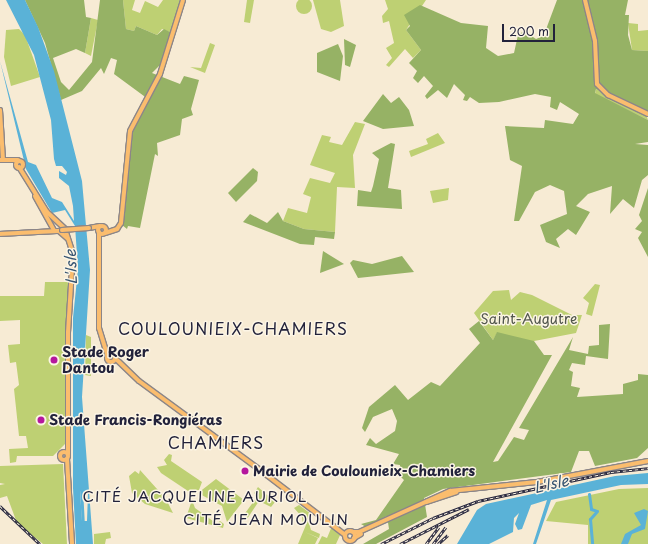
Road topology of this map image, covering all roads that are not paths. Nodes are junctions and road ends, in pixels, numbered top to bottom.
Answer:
1 (183, 0) edge
2 (585, 0) edge
3 (0, 110) edge
4 (648, 114) edge
5 (4, 160) edge
6 (28, 183) junction
7 (53, 230) junction
8 (99, 230) junction
9 (105, 232) junction
10 (0, 234) edge
11 (99, 244) junction
12 (71, 293) junction
13 (103, 344) junction
14 (113, 358) junction
15 (68, 438) junction
16 (62, 453) junction
17 (66, 458) junction
18 (648, 462) edge
19 (525, 485) junction
20 (353, 532) junction
21 (346, 533) junction
22 (354, 538) junction
23 (72, 544) edge

1 - 9 main road
2 - 4 main road
3 - 5 main road
5 - 6 main road
6 - 7 main road
6 - 12 main road
7 - 8 main road, bridge
7 - 10 main road
7 - 12 main road
8 - 9 main road
8 - 9 main road
8 - 11 main road
9 - 11 main road
11 - 13 main road
12 - 15 main road
13 - 14 main road
13 - 14 main road
14 - 21 main road
15 - 16 main road
15 - 17 main road
16 - 17 main road
16 - 17 main road
17 - 23 main road
18 - 19 main road
19 - 20 main road
19 - 22 main road
20 - 21 main road
20 - 22 main road
21 - 22 main road

